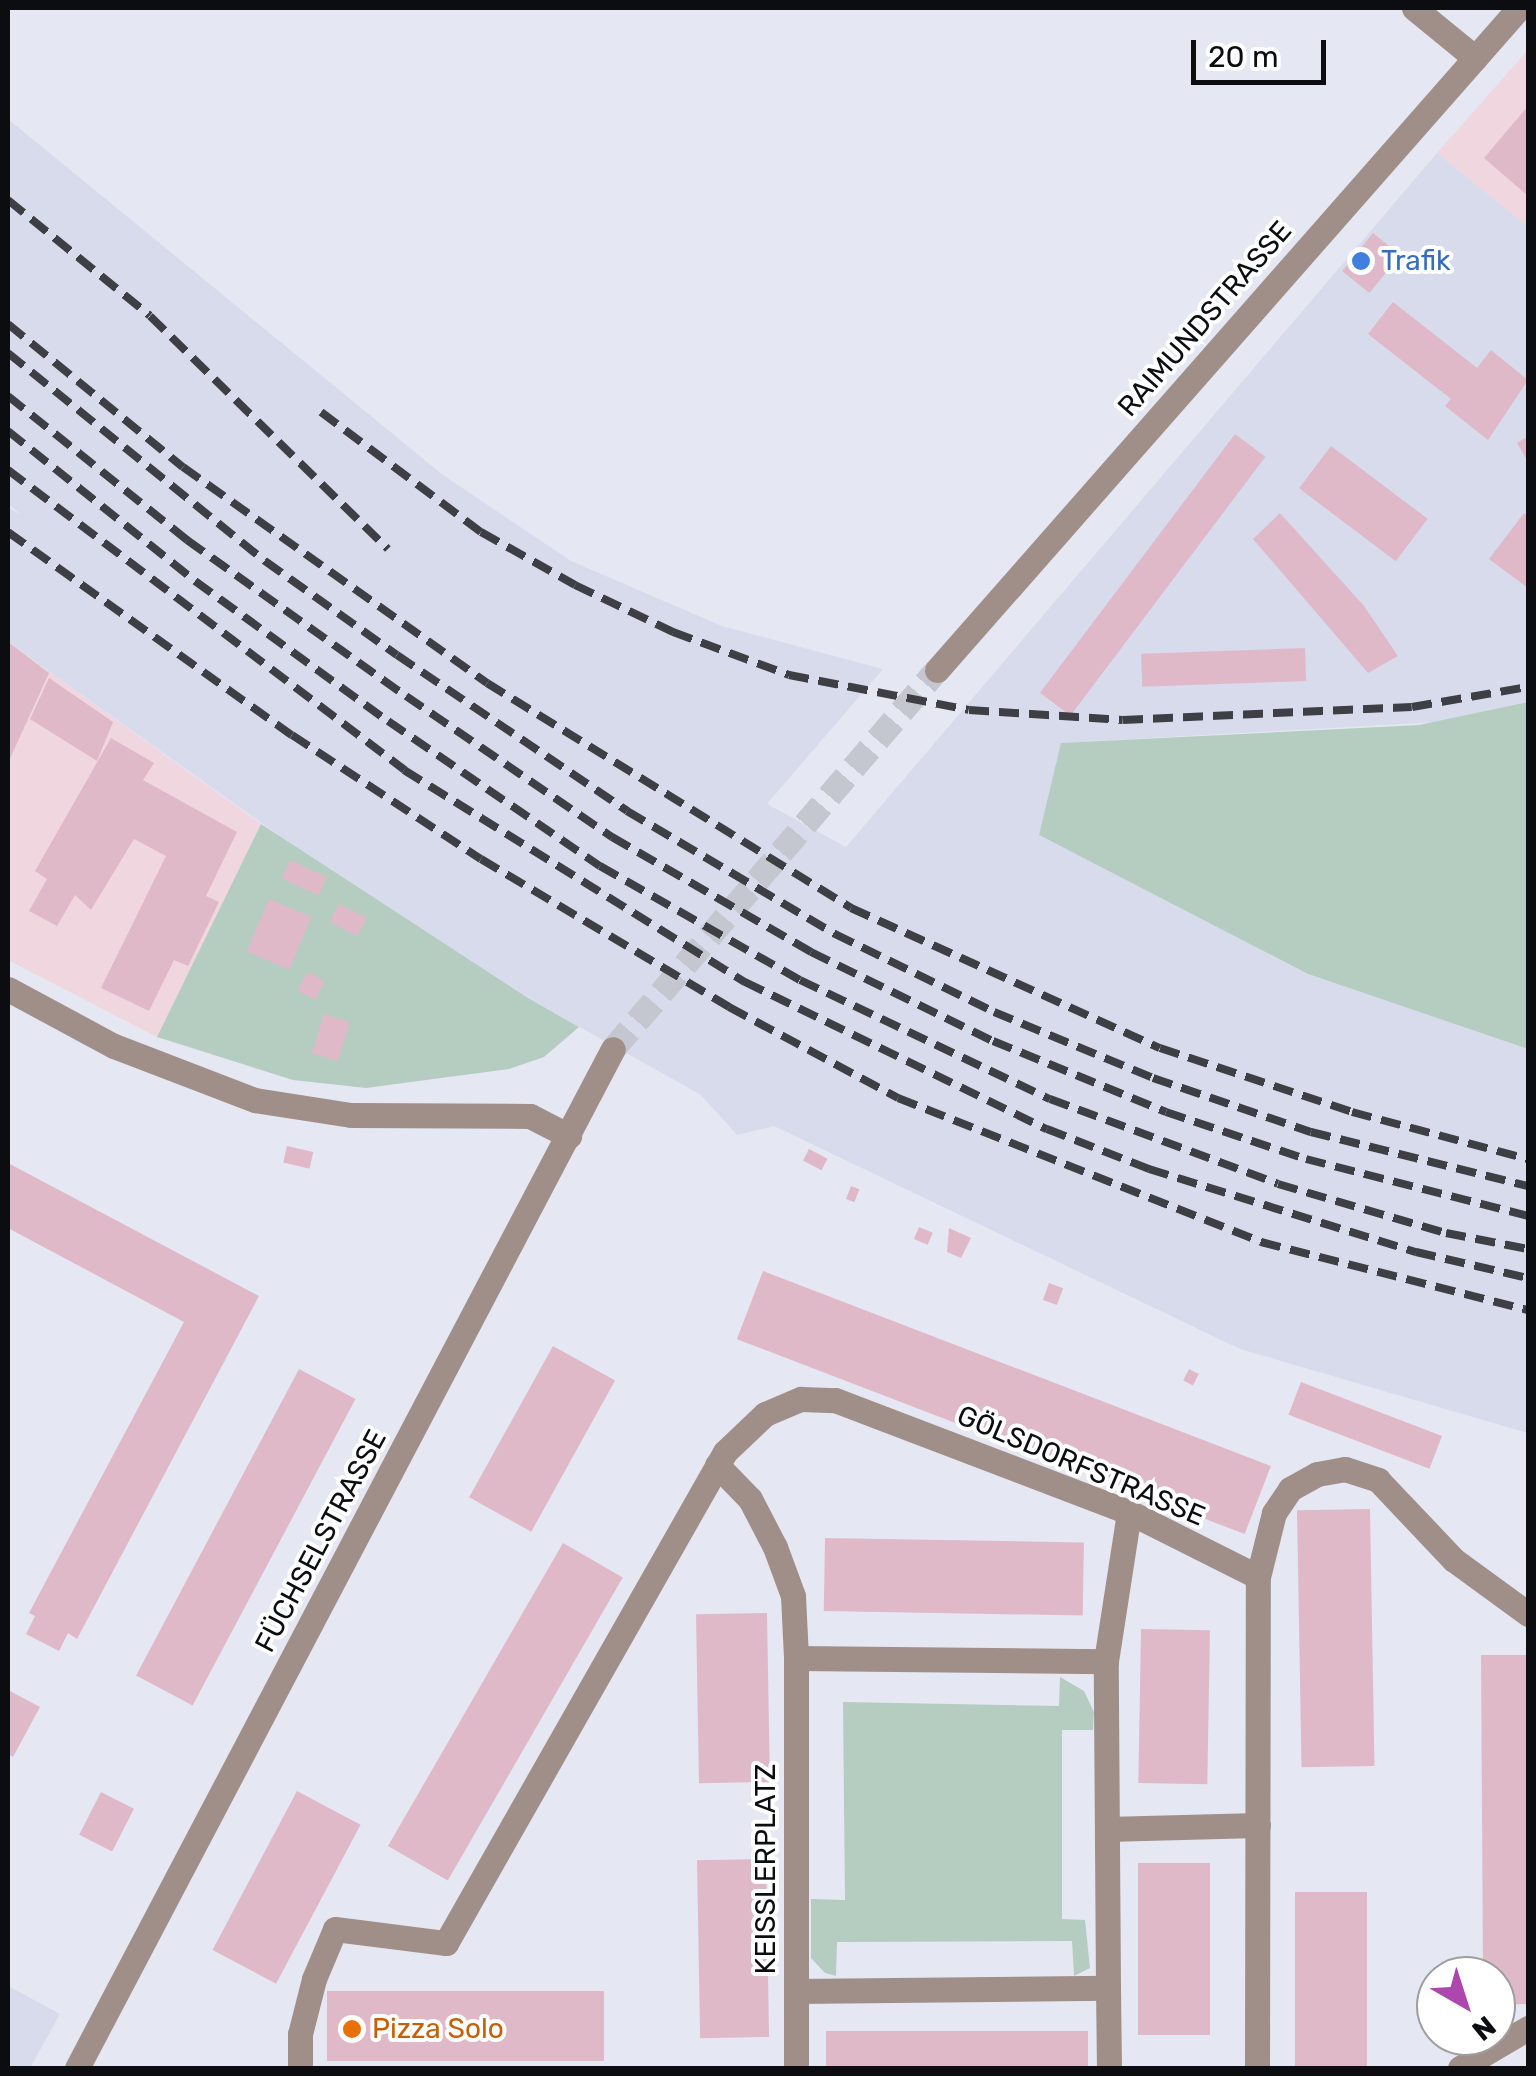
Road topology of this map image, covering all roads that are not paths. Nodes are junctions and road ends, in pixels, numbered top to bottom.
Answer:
1 (1414, 8) edge
2 (1519, 8) edge
3 (1475, 58) junction
4 (936, 670) tunnel mouth
5 (8, 989) edge
6 (613, 1048) tunnel mouth
7 (569, 1136) junction
8 (717, 1465) junction
9 (1129, 1512) junction
10 (1258, 1577) junction
11 (1528, 1614) edge
12 (796, 1658) junction
13 (1106, 1660) junction
14 (1258, 1826) junction
15 (1107, 1829) junction
16 (1108, 1988) junction
17 (796, 1990) junction
18 (1528, 2028) edge
19 (84, 2066) edge
20 (300, 2068) edge
21 (796, 2068) edge
22 (1108, 2068) edge
23 (1258, 2068) edge
24 (1460, 2068) edge

1 - 3 street
2 - 3 street, RAIMUNDSTRASSE
3 - 4 street, RAIMUNDSTRASSE
5 - 7 street
6 - 7 street, FÜCHSELSTRASSE
7 - 19 street, FÜCHSELSTRASSE
8 - 9 street, GÖLSDORFSTRASSE
8 - 12 street, KEISSLERPLATZ
8 - 20 street
9 - 10 street, GÖLSDORFSTRASSE
9 - 13 street
10 - 11 street
10 - 14 street
12 - 13 street
12 - 17 street, KEISSLERPLATZ
13 - 15 street
14 - 15 street
14 - 23 street
15 - 16 street
16 - 17 street, KEISSLERPLATZ
16 - 22 street
17 - 21 street
18 - 24 street

